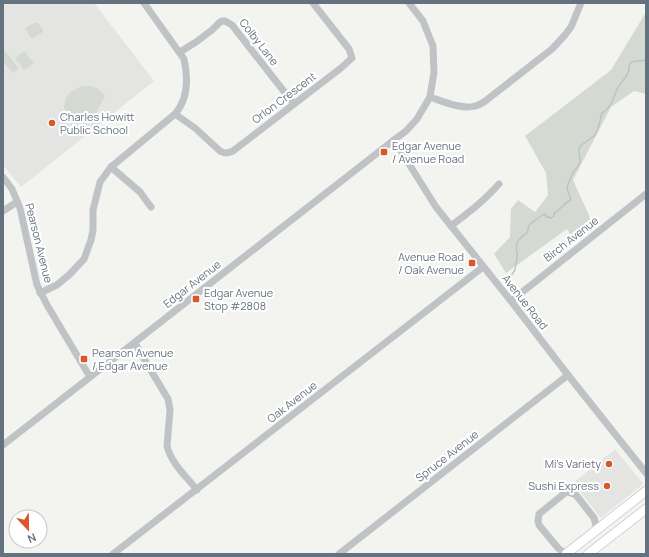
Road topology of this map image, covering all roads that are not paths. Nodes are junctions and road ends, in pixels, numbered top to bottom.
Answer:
1 (144, 3) edge
2 (313, 3) edge
3 (409, 3) edge
4 (581, 3) edge
5 (180, 52) junction
6 (430, 97) junction
7 (294, 104) junction
8 (175, 114) junction
9 (394, 140) junction
10 (111, 167) junction
11 (3, 177) edge
12 (499, 184) dead end
13 (646, 194) edge
14 (17, 202) junction
15 (151, 207) dead end
16 (3, 211) edge
17 (451, 226) junction
18 (483, 267) junction
19 (40, 293) junction
20 (511, 301) junction
21 (135, 342) junction
22 (568, 375) junction
23 (90, 377) junction
24 (3, 445) edge
25 (646, 473) edge
26 (197, 490) junction
27 (646, 490) edge
28 (646, 509) edge
29 (597, 529) junction
30 (113, 554) edge
31 (339, 554) edge
32 (566, 554) edge
33 (588, 554) edge

1 - 5 street
2 - 7 street, Orlon Crescent
3 - 6 street
4 - 6 street
5 - 7 street, Colby Lane
5 - 8 street
6 - 9 street, Edgar Avenue
7 - 8 street, Orlon Crescent
8 - 10 street
9 - 17 street, Avenue Road
9 - 21 street, Edgar Avenue
10 - 15 street
10 - 19 street
11 - 14 street, Pearson Avenue
12 - 17 street
13 - 20 street, Birch Avenue
14 - 16 street
14 - 19 street, Pearson Avenue
17 - 18 street, Avenue Road
18 - 20 street, Avenue Road
18 - 26 street, Oak Avenue
19 - 23 street, Pearson Avenue
20 - 22 street, Avenue Road
21 - 23 street, Edgar Avenue
21 - 26 street
22 - 25 street, Avenue Road
22 - 31 street, Spruce Avenue
23 - 24 street, Edgar Avenue
26 - 30 street, Oak Avenue
27 - 29 main road
28 - 33 main road
29 - 32 main road
29 - 32 street

